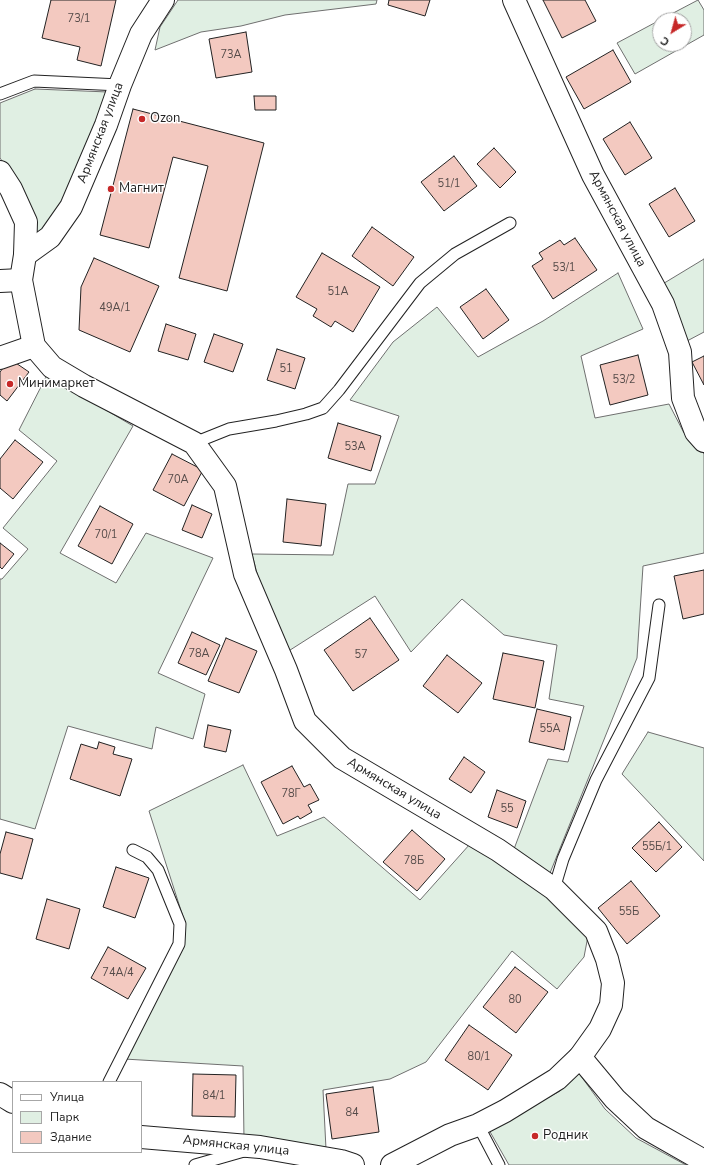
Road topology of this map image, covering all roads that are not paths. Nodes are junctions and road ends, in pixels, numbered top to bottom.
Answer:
1 (163, 0) edge
2 (514, 0) edge
3 (120, 85) junction
4 (0, 94) edge
5 (0, 172) edge
6 (510, 223) dead end
7 (25, 255) junction
8 (11, 281) edge
9 (34, 346) junction
10 (0, 358) edge
11 (704, 441) edge
12 (194, 443) junction
13 (659, 605) dead end
14 (134, 850) dead end
15 (554, 889) junction
16 (580, 1057) junction
17 (110, 1081) edge
18 (0, 1094) edge
19 (12, 1101) edge
20 (478, 1125) junction
21 (142, 1137) edge
22 (260, 1147) junction
23 (704, 1161) edge
24 (195, 1165) edge
25 (354, 1165) edge
26 (392, 1165) edge
27 (498, 1165) edge

1 - 3 street, Армянская улица
2 - 11 street, Армянская улица
3 - 4 lane
3 - 7 street, Армянская улица
5 - 7 street, Армянская улица
6 - 12 lane
7 - 8 street, Армянская улица
8 - 9 street, Армянская улица
9 - 10 street
9 - 12 street, Армянская улица
12 - 15 street, Армянская улица
13 - 15 lane
14 - 17 lane
15 - 16 street, Армянская улица
16 - 20 street, Армянская улица
16 - 23 street
18 - 19 street
20 - 26 street, Армянская улица
20 - 27 lane
21 - 22 street, Армянская улица
22 - 24 lane
22 - 25 street, Армянская улица

